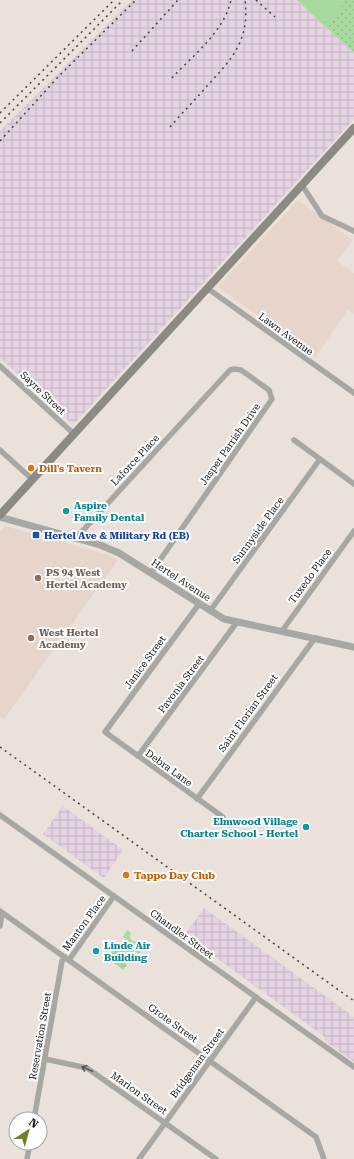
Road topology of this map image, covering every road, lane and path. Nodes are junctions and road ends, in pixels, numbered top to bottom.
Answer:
1 (354, 128) edge
2 (302, 185) junction
3 (354, 231) edge
4 (207, 288) junction
5 (0, 366) edge
6 (354, 393) edge
7 (207, 395) joint
8 (74, 434) junction
9 (294, 440) dead end
10 (0, 450) edge
11 (320, 459) junction
12 (32, 479) junction
13 (354, 484) edge
14 (0, 516) edge
15 (354, 531) edge
16 (76, 538) junction
17 (151, 573) junction
18 (199, 604) junction
19 (210, 611) junction
20 (237, 622) junction
21 (282, 632) junction
22 (315, 638) junction
23 (354, 647) edge
24 (105, 732) joint
25 (138, 756) junction
26 (197, 799) junction
27 (0, 815) edge
28 (223, 818) dead end
29 (114, 896) junction
30 (1, 912) edge
31 (0, 926) edge
32 (67, 958) junction
33 (256, 997) junction
34 (45, 1059) junction
35 (210, 1061) junction
36 (354, 1068) edge
37 (35, 1111) edge
38 (165, 1122) junction
39 (139, 1159) edge
40 (216, 1159) edge
41 (324, 1159) edge

1 - 2 main road
2 - 3 street
2 - 4 main road
4 - 6 street, Lawn Avenue
4 - 8 main road
5 - 8 street, Sayre Street
7 - 16 street, Laforce Place
7 - 17 street, Jasper Parrish Drive
8 - 12 main road
9 - 11 street
10 - 12 street
11 - 13 street
11 - 19 street, Sunnyside Place
12 - 14 main road
14 - 16 street, Hertel Avenue
15 - 21 street, Tuxedo Place
16 - 17 street, Hertel Avenue
17 - 18 street, Hertel Avenue
18 - 19 street, Hertel Avenue
18 - 24 street, Janice Street
19 - 20 street, Hertel Avenue
20 - 21 street, Hertel Avenue
20 - 25 street, Pavonia Street
21 - 22 street, Hertel Avenue
22 - 23 street, Hertel Avenue
22 - 26 street, Saint Florian Street
24 - 25 street, Debra Lane
25 - 26 street, Debra Lane
26 - 28 street, Debra Lane
27 - 29 street, Chandler Street
29 - 32 street, Manton Place
29 - 33 street, Chandler Street
30 - 31 street
30 - 32 street, Grote Street
32 - 34 street, Reservation Street
32 - 35 street, Grote Street
33 - 35 street, Bridgeman Street
33 - 36 street, Chandler Street
34 - 37 street, Reservation Street
38 -> 34 street, Marion Street
35 - 38 street, Bridgeman Street
35 - 41 street, Grote Street
38 - 39 street, Bridgeman Street
38 - 40 street, Marion Street

